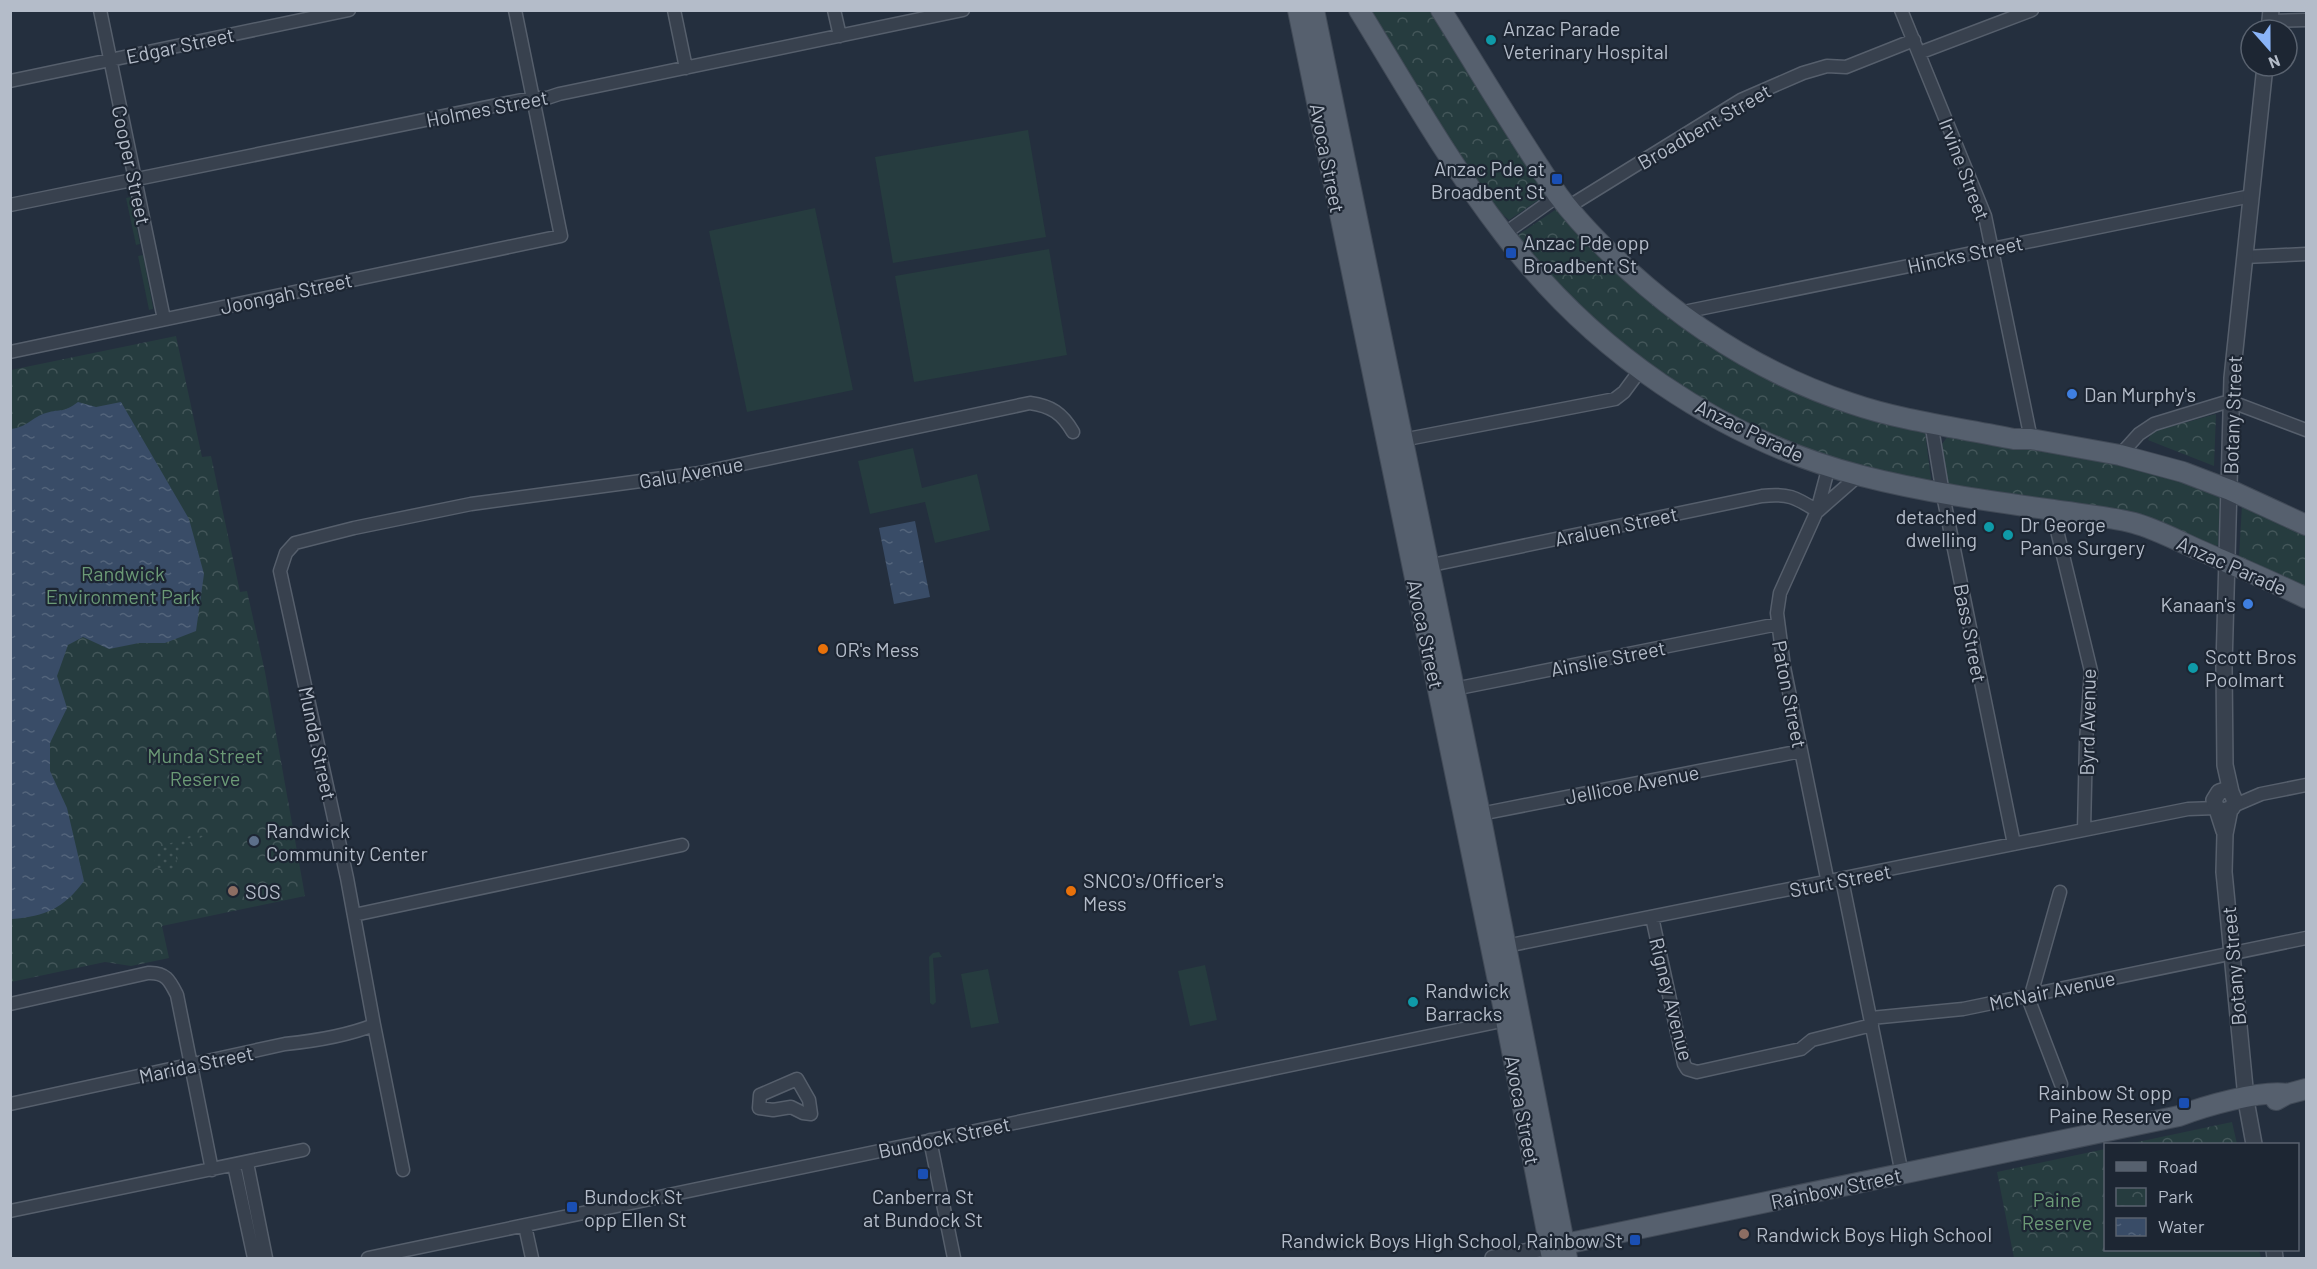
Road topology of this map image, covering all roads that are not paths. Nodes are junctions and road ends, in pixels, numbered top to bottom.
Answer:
1 (100, 10) edge
2 (349, 10) edge
3 (515, 10) edge
4 (674, 10) edge
5 (834, 10) edge
6 (963, 10) edge
7 (1298, 10) edge
8 (1314, 10) edge
9 (1359, 10) edge
10 (1441, 10) edge
11 (1901, 10) edge
12 (2032, 10) edge
13 (840, 36) junction
14 (1914, 40) junction
15 (1919, 52) junction
16 (110, 60) junction
17 (686, 68) junction
18 (2264, 78) edge
19 (10, 81) edge
20 (532, 98) junction
21 (1336, 159) junction
22 (135, 179) junction
23 (2251, 196) junction
24 (1564, 201) junction
25 (10, 205) edge
26 (1504, 234) junction
27 (1993, 248) junction
28 (2307, 254) edge
29 (2244, 257) junction
30 (1678, 313) junction
31 (164, 319) junction
32 (10, 352) edge
33 (1641, 369) junction
34 (2232, 402) junction
35 (1932, 422) junction
36 (2307, 430) edge
37 (1073, 432) dead end
38 (2031, 439) junction
39 (1395, 442) junction
40 (2120, 456) junction
41 (1829, 466) junction
42 (1859, 475) junction
43 (2230, 490) junction
44 (1943, 494) junction
45 (2052, 510) junction
46 (1817, 511) junction
47 (2307, 525) edge
48 (295, 543) joint
49 (2228, 563) junction
50 (1420, 567) junction
51 (2307, 598) edge
52 (1778, 624) junction
53 (1446, 690) junction
54 (1801, 751) junction
55 (2307, 785) edge
56 (2224, 801) junction
57 (1472, 815) junction
58 (2084, 830) junction
59 (2014, 844) junction
60 (682, 845) dead end
61 (1842, 880) junction
62 (1828, 883) junction
63 (2060, 892) dead end
64 (354, 915) junction
65 (1653, 917) junction
66 (2307, 938) edge
67 (1499, 948) junction
68 (2232, 952) junction
69 (2031, 995) junction
70 (10, 1004) edge
71 (1513, 1018) junction
72 (374, 1022) junction
73 (1871, 1022) junction
74 (190, 1066) junction
75 (2061, 1084) dead end
76 (2307, 1089) edge
77 (2246, 1102) junction
78 (10, 1104) edge
79 (930, 1140) junction
80 (2254, 1143) edge
81 (303, 1150) dead end
82 (240, 1164) junction
83 (212, 1170) junction
84 (403, 1170) dead end
85 (1902, 1174) junction
86 (10, 1211) edge
87 (525, 1226) junction
88 (1558, 1252) edge
89 (254, 1258) edge
90 (266, 1258) edge
91 (368, 1258) edge
92 (532, 1258) edge
93 (954, 1258) edge
94 (1493, 1258) edge

1 - 16 street, Cooper Street
2 - 16 street, Edgar Street
3 - 20 street
4 - 17 street
5 - 13 street
6 - 13 street, Holmes Street
7 - 21 main road, Avoca Street
8 - 21 main road, Avoca Street
9 - 26 main road, Anzac Parade
10 - 24 main road
11 - 14 street, Irvine Street
12 - 15 street
13 - 17 street, Holmes Street
14 - 15 street, Irvine Street
14 - 24 street, Broadbent Street
15 - 27 street, Irvine Street
16 - 19 street, Edgar Street
16 - 22 street, Cooper Street
17 - 20 street, Holmes Street
18 - 23 street, Botany Street
20 - 22 street, Holmes Street
20 - 31 street, Joongah Street
21 - 39 main road, Avoca Street
22 - 25 street, Holmes Street
22 - 31 street, Cooper Street
23 - 27 street, Hincks Street
23 - 29 street, Botany Street
24 - 26 street, Broadbent Street
24 - 30 main road
26 - 33 main road, Anzac Parade
27 - 30 street, Hincks Street
27 - 38 street, Irvine Street
28 - 29 street
29 - 34 street, Botany Street
30 - 35 main road
31 - 32 street, Joongah Street
33 - 39 street
33 - 41 main road, Anzac Parade
34 - 36 street
34 - 40 street
34 - 43 street, Botany Street
35 - 38 main road
35 - 44 street, Bass Street
37 - 48 street, Galu Avenue
38 - 40 main road
39 - 50 main road, Avoca Street
40 - 43 main road
41 - 42 main road, Anzac Parade
41 - 46 street, Paton Street
42 - 44 main road, Anzac Parade
42 - 46 street, Paton Street
43 - 47 main road
43 - 49 street, Botany Street
44 - 45 main road, Anzac Parade
44 - 59 street, Bass Street
45 - 49 main road, Anzac Parade
45 - 58 street, Byrd Avenue
46 - 50 street, Araluen Street
46 - 52 street, Paton Street
48 - 64 street, Munda Street
49 - 51 main road, Anzac Parade
49 - 56 street, Botany Street
50 - 53 main road, Avoca Street
52 - 53 street, Ainslie Street
52 - 54 street, Paton Street
53 - 57 main road, Avoca Street
54 - 57 street, Jellicoe Avenue
54 - 62 street, Paton Street
55 - 56 street, Sturt Street
56 - 58 street, Sturt Street
56 - 68 street, Botany Street
57 - 67 main road, Avoca Street
58 - 59 street, Sturt Street
59 - 61 street, Sturt Street
60 - 64 street
61 - 62 street, Sturt Street
61 - 73 street
62 - 65 street, Sturt Street
63 - 69 street
64 - 72 street, Munda Street
65 - 67 street, Sturt Street
65 - 73 street, Rigney Avenue
66 - 68 street, McNair Avenue
67 - 71 main road, Avoca Street
68 - 69 street, McNair Avenue
68 - 77 street, Botany Street
69 - 73 street, McNair Avenue
69 - 75 street
70 - 74 street
71 - 79 street, Bundock Street
71 - 88 main road, Avoca Street
72 - 74 street, Marida Street
72 - 84 street, Munda Street
73 - 85 street
74 - 78 street, Marida Street
74 - 83 street
76 - 77 main road, Rainbow Street
77 - 80 street, Botany Street
77 - 85 main road, Rainbow Street
79 - 87 street, Bundock Street
79 - 93 street
81 - 82 street
82 - 83 street
82 - 89 street
82 - 90 street
83 - 86 street
85 - 88 main road, Rainbow Street
87 - 91 street, Bundock Street
87 - 92 street
88 - 94 street, Rainbow Street

